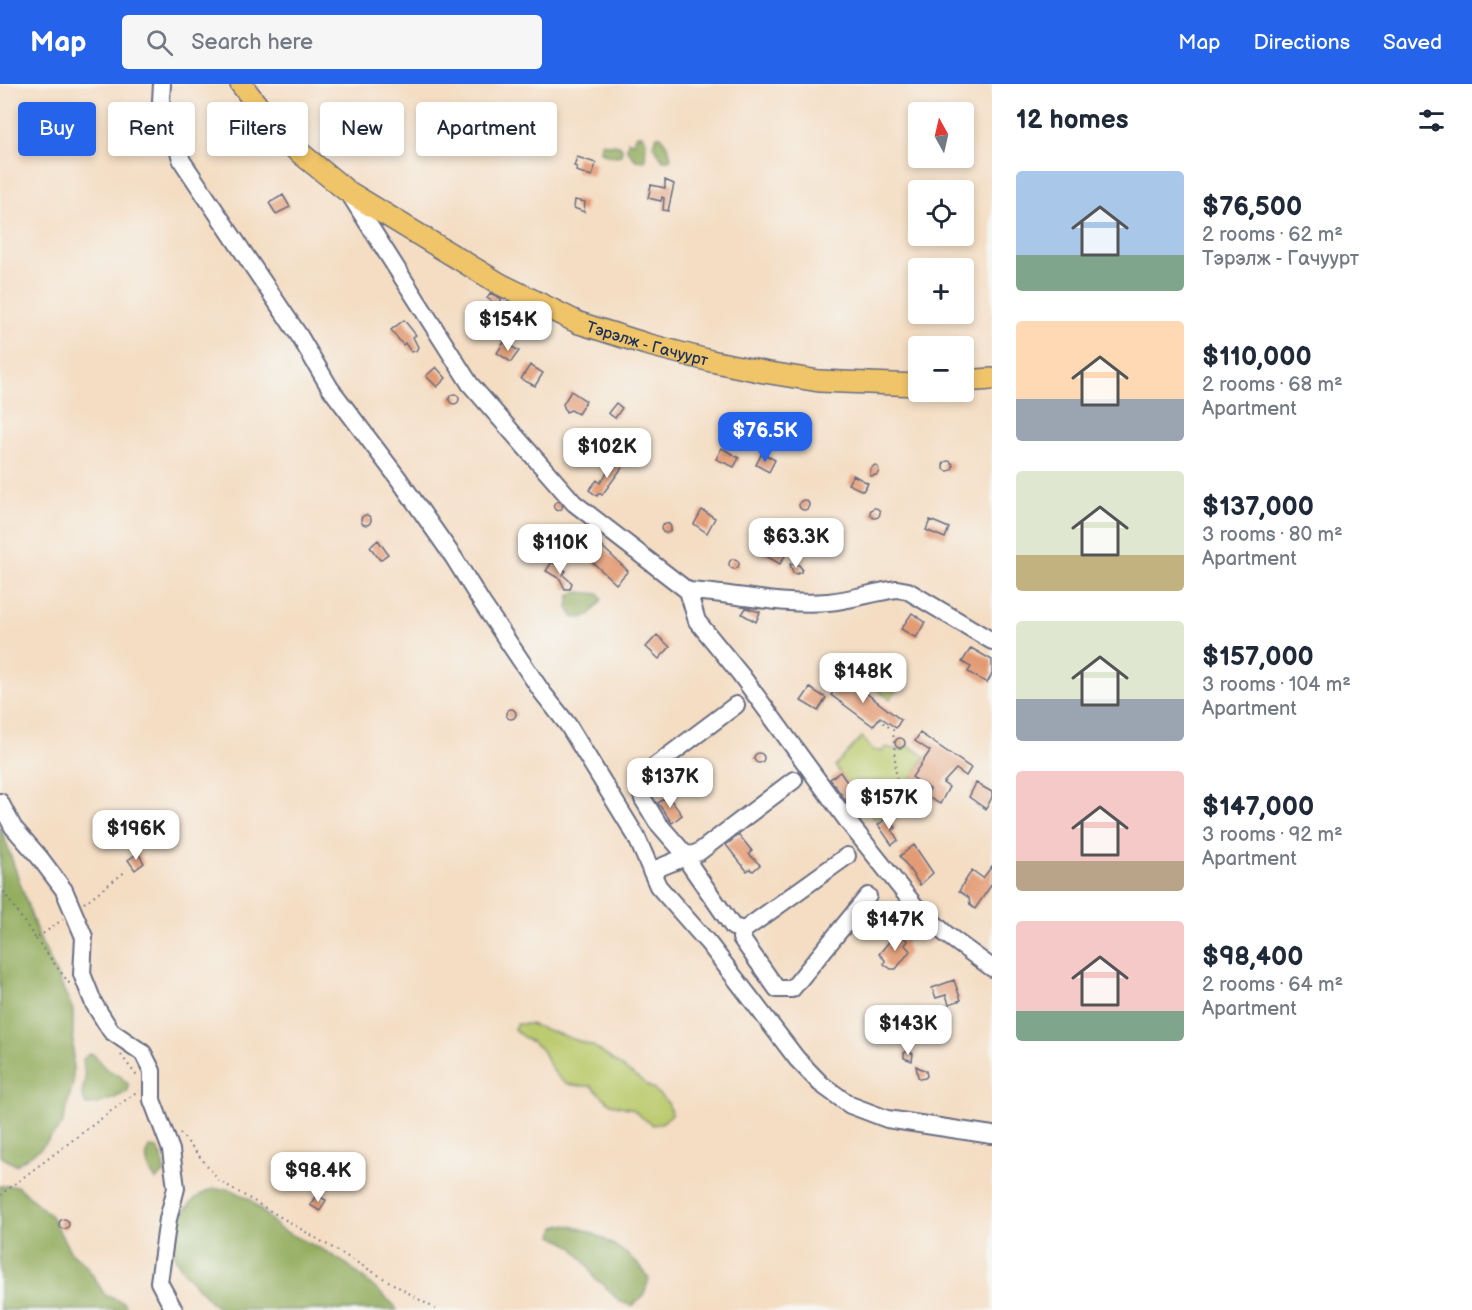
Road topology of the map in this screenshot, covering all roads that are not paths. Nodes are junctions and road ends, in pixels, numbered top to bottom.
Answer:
1 (162, 84) edge
2 (241, 84) edge
3 (347, 191) junction
4 (992, 379) edge
5 (974, 380) edge
6 (908, 385) edge
7 (688, 591) junction
8 (992, 640) edge
9 (736, 705) dead end
10 (794, 780) dead end
11 (0, 802) edge
12 (688, 854) junction
13 (847, 856) dead end
14 (651, 871) junction
15 (868, 896) dead end
16 (744, 930) junction
17 (992, 968) edge
18 (992, 1135) edge
19 (174, 1310) edge

1 - 14 street
2 - 3 main road, Тэрэлж - Гачуурт
3 - 6 main road, Тэрэлж - Гачуурт
3 - 7 street
4 - 5 main road
7 - 8 street
7 - 17 street
9 - 12 street
10 - 12 street
11 - 19 street
12 - 14 street
12 - 16 street
13 - 16 street
14 - 18 street
15 - 16 street

